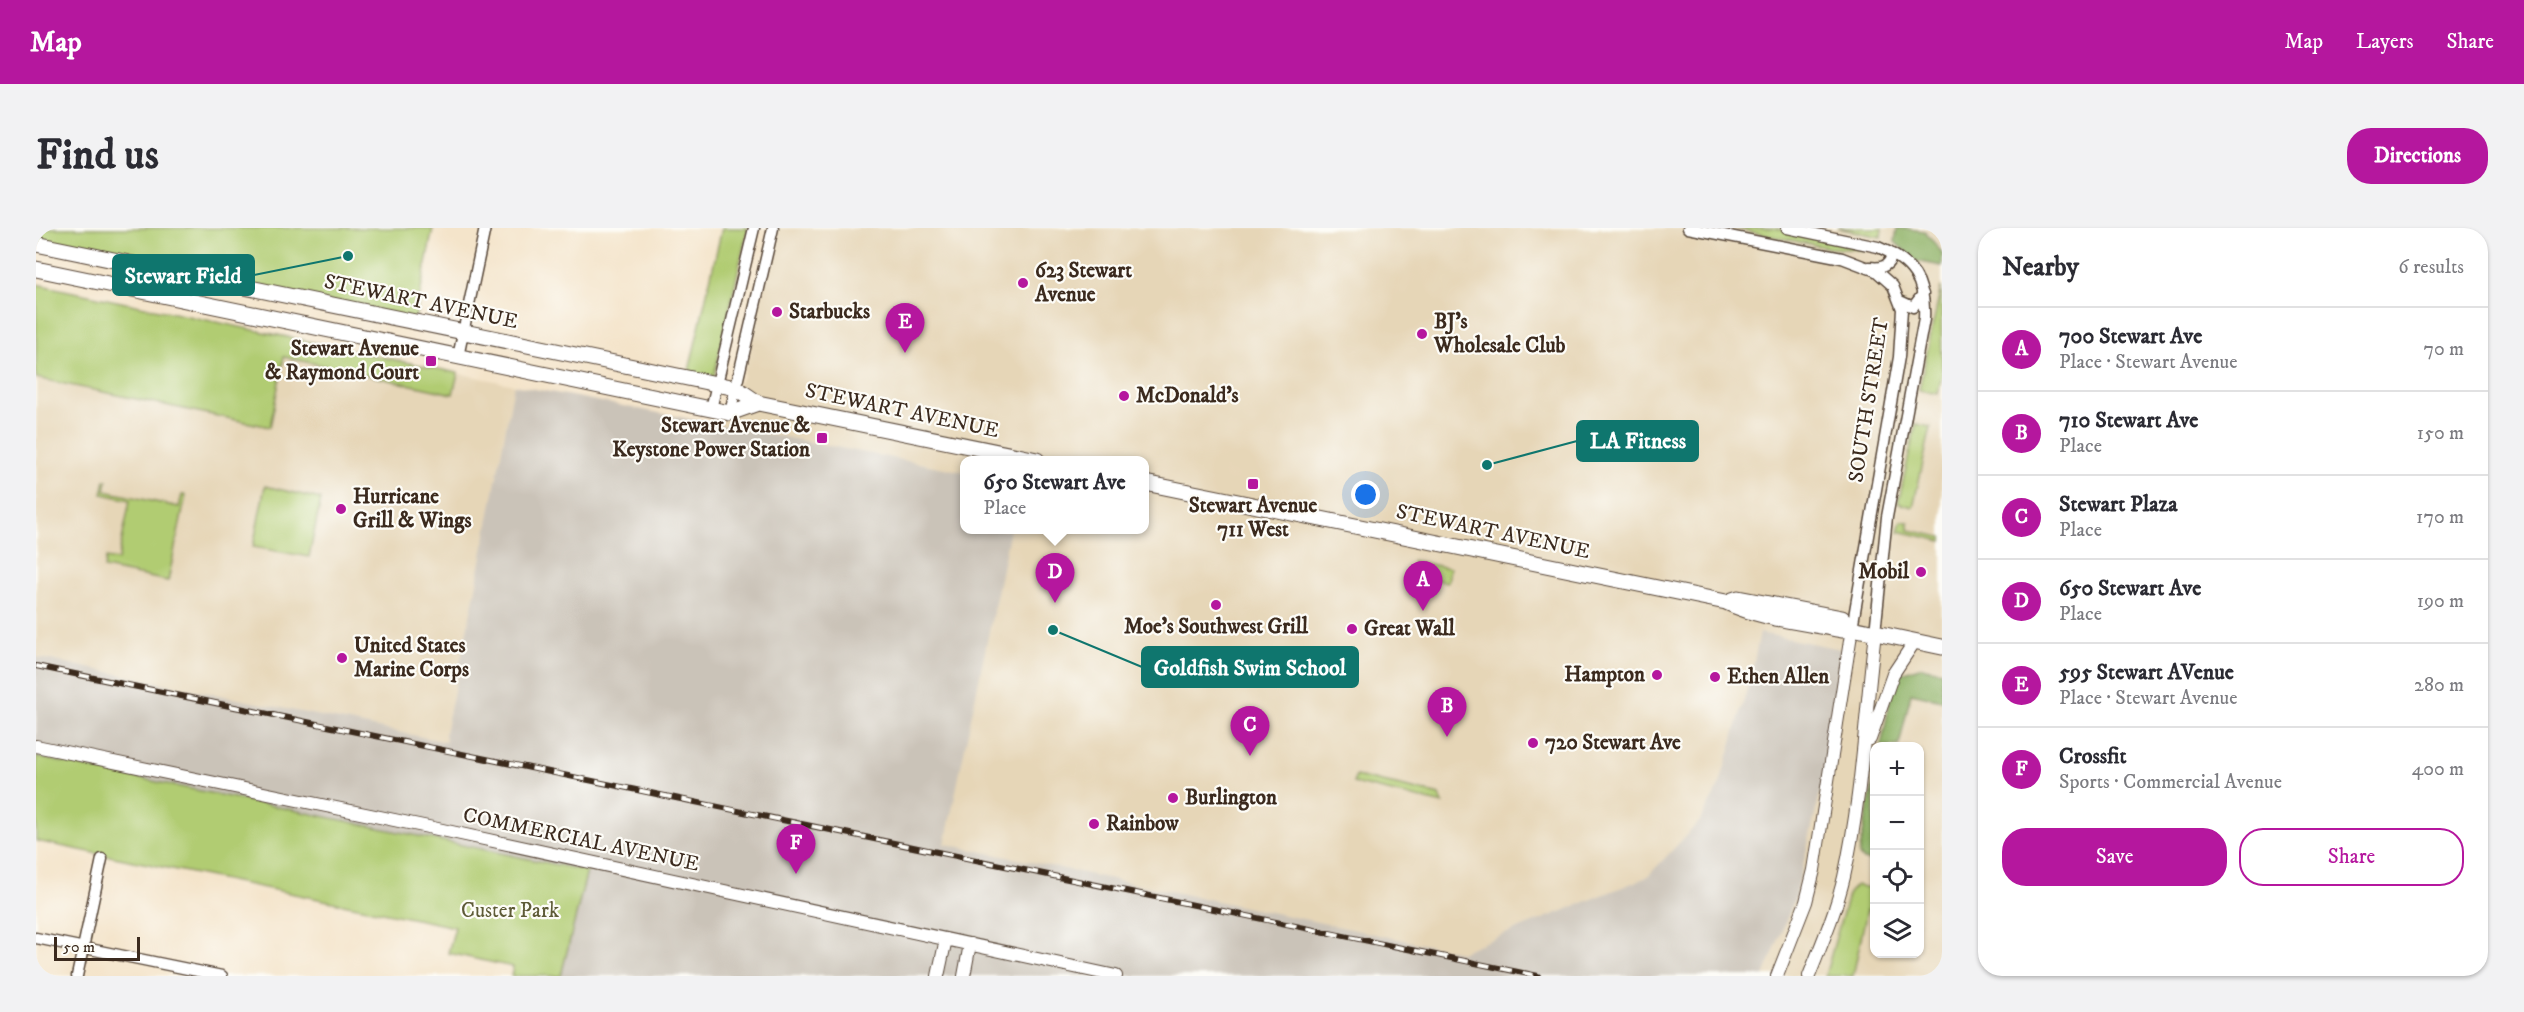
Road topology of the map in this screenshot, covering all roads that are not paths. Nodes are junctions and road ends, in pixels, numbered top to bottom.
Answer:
1 (485, 228) edge
2 (754, 228) edge
3 (773, 228) edge
4 (1688, 228) edge
5 (1787, 228) edge
6 (36, 244) edge
7 (72, 252) junction
8 (1888, 252) junction
9 (1869, 267) junction
10 (36, 269) edge
11 (68, 276) junction
12 (1923, 294) junction
13 (292, 297) junction
14 (1900, 301) junction
15 (377, 315) junction
16 (288, 322) junction
17 (463, 332) junction
18 (367, 338) junction
19 (458, 357) junction
20 (717, 384) junction
21 (736, 388) junction
22 (758, 403) junction
23 (711, 409) junction
24 (730, 413) junction
25 (1017, 456) edge
26 (1149, 484) edge
27 (1852, 628) junction
28 (1875, 633) junction
29 (1916, 641) junction
30 (1942, 647) edge
31 (36, 746) edge
32 (1864, 757) junction
33 (102, 859) dead end
34 (36, 938) edge
35 (946, 939) junction
36 (970, 944) junction
37 (83, 947) junction
38 (77, 976) edge
39 (222, 976) edge
40 (939, 976) edge
41 (964, 976) edge
42 (1116, 976) edge
43 (1777, 976) edge
44 (1809, 976) edge

1 - 17 street
2 - 20 street
3 - 21 street
4 - 9 street, SOUTH STREET
5 - 8 street, SOUTH STREET
6 - 7 main road, STEWART AVENUE
7 - 11 main road
7 - 13 main road, STEWART AVENUE
8 - 9 street
8 - 12 street, SOUTH STREET
9 - 14 street, SOUTH STREET
10 - 11 main road
11 - 16 main road
12 - 14 street
12 - 28 street, SOUTH STREET
13 - 15 main road, STEWART AVENUE
13 - 16 main road
14 - 27 street, SOUTH STREET
15 - 17 main road, STEWART AVENUE
15 - 18 main road
16 - 18 main road
17 - 19 street
17 - 20 main road, STEWART AVENUE
18 - 19 main road
19 - 23 main road
20 - 21 main road, STEWART AVENUE
20 - 23 street
21 - 22 main road, STEWART AVENUE
21 - 24 street
22 - 24 main road
22 - 25 main road, STEWART AVENUE
23 - 24 main road
26 - 27 main road, STEWART AVENUE
27 - 28 main road, STEWART AVENUE
27 - 43 street
28 - 29 main road, STEWART AVENUE
28 - 32 street
29 - 30 main road, STEWART AVENUE
29 - 32 street
31 - 35 street, COMMERCIAL AVENUE
32 - 44 street
33 - 37 street
34 - 37 street
35 - 36 street, COMMERCIAL AVENUE
35 - 40 street
36 - 41 street
36 - 42 street, COMMERCIAL AVENUE
37 - 38 street
37 - 39 street

